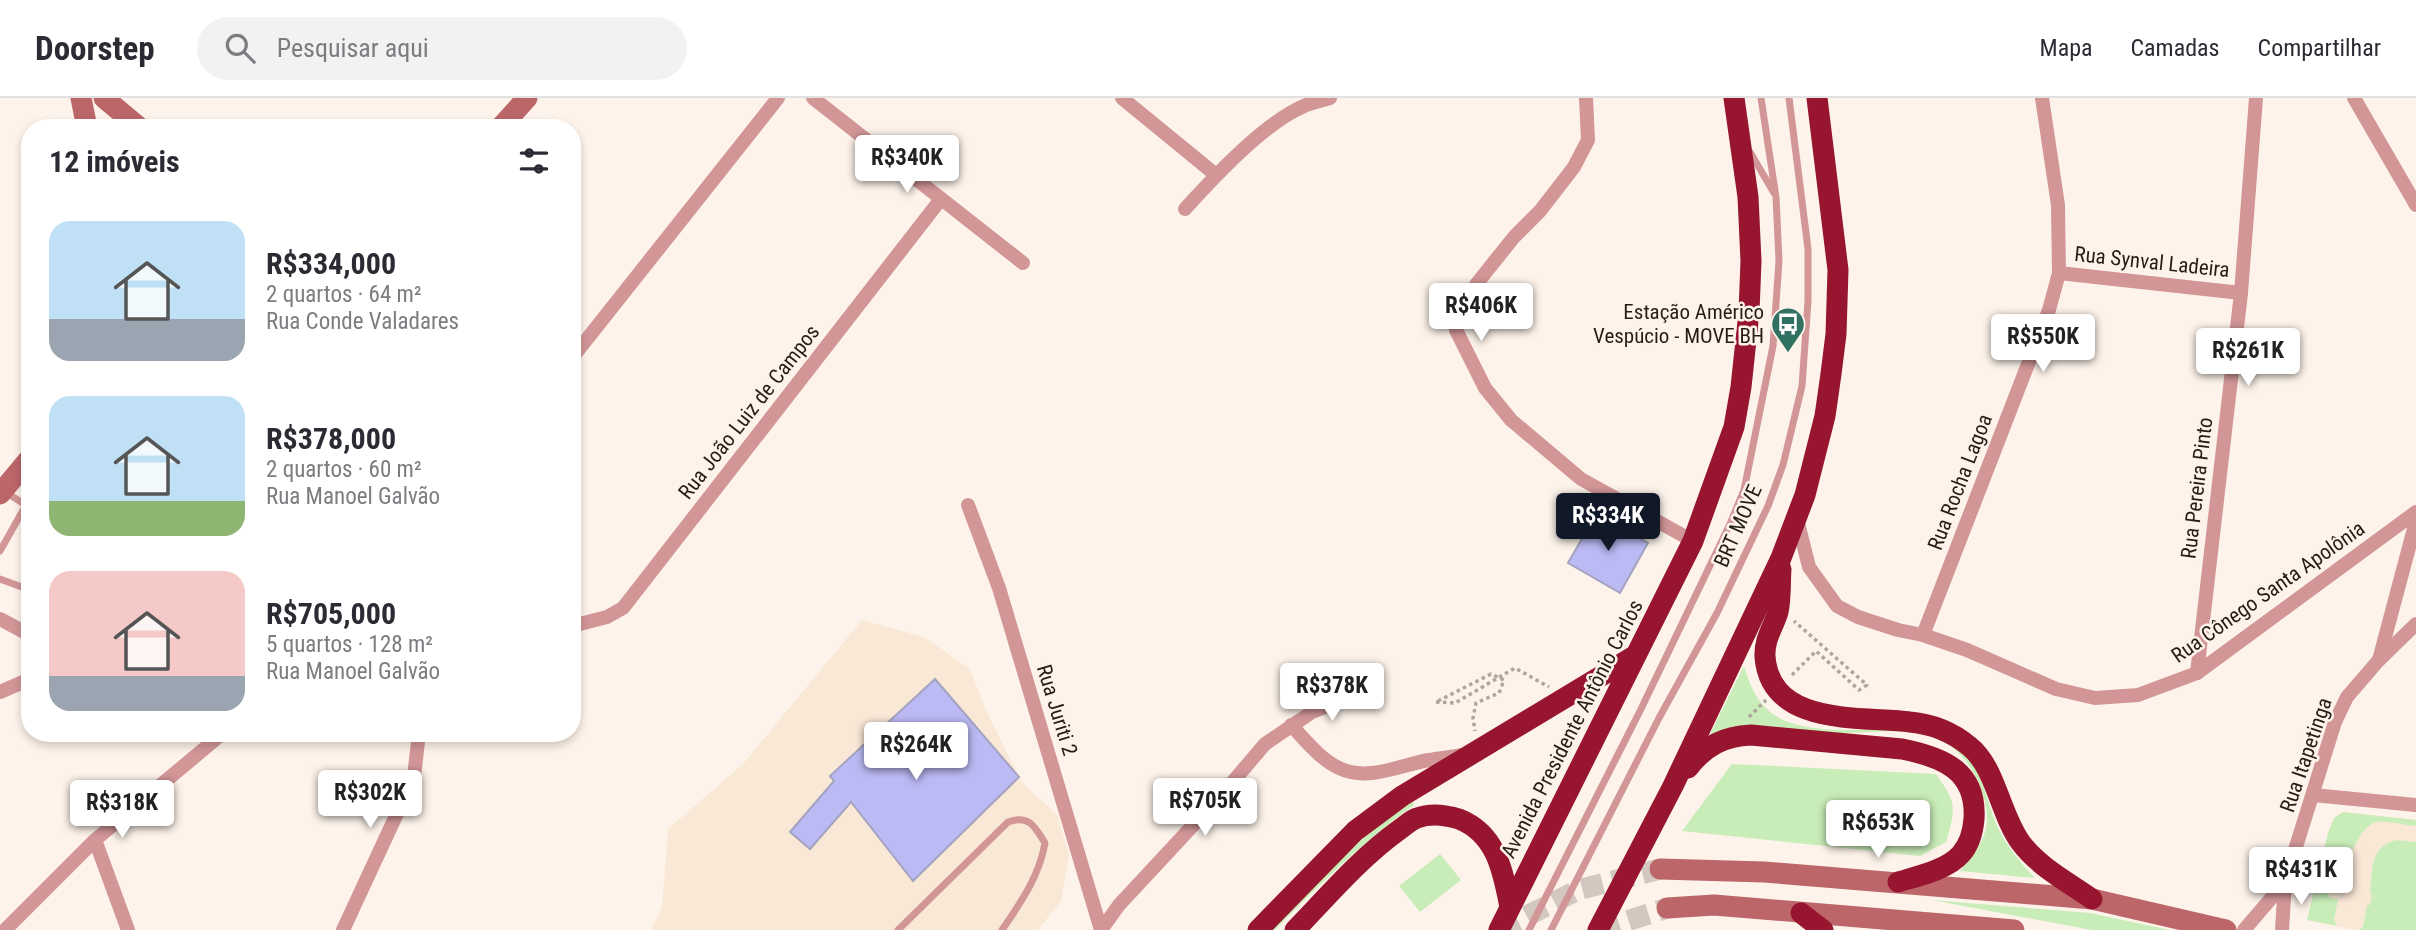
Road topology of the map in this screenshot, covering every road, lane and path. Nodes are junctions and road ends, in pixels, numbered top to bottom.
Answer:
1 (82, 98) edge
2 (104, 98) edge
3 (527, 98) edge
4 (778, 98) edge
5 (813, 98) edge
6 (1122, 98) edge
7 (1330, 98) edge
8 (1586, 98) edge
9 (1734, 98) edge
10 (1761, 98) edge
11 (1789, 98) edge
12 (1817, 98) edge
13 (2042, 98) edge
14 (2256, 98) edge
15 (2354, 98) edge
16 (86, 119) edge
17 (129, 119) edge
18 (508, 119) edge
19 (1739, 134) junction
20 (1216, 175) junction
21 (1776, 197) junction
22 (941, 199) junction
23 (2416, 205) edge
24 (1185, 209) dead end
25 (1023, 263) dead end
26 (2059, 273) junction
27 (2241, 293) junction
28 (581, 347) edge
29 (21, 469) edge
30 (2, 492) edge
31 (21, 500) edge
32 (968, 505) dead end
33 (2416, 512) edge
34 (1796, 516) junction
35 (21, 517) edge
36 (2416, 520) edge
37 (1693, 541) junction
38 (0, 551) edge
39 (1782, 558) junction
40 (0, 579) edge
41 (21, 587) edge
42 (1778, 610) junction
43 (0, 619) edge
44 (581, 624) edge
45 (2416, 624) edge
46 (21, 630) edge
47 (1923, 635) junction
48 (1638, 653) junction
49 (2378, 661) junction
50 (2197, 673) junction
51 (21, 683) edge
52 (1867, 685) dead end
53 (0, 692) edge
54 (1359, 693) dead end
55 (1455, 703) dead end
56 (1291, 725) junction
57 (212, 742) edge
58 (418, 742) edge
59 (1479, 751) junction
60 (1674, 786) junction
61 (2313, 795) junction
62 (2416, 805) edge
63 (95, 840) junction
64 (1660, 869) tunnel mouth
65 (1898, 882) junction
66 (2285, 882) junction
67 (2092, 899) junction
68 (1510, 907) junction
69 (1667, 908) tunnel mouth
70 (1801, 913) junction
71 (5, 930) edge
72 (128, 930) edge
73 (343, 930) edge
74 (898, 930) edge
75 (1002, 930) edge
76 (1101, 930) edge
77 (1258, 930) edge
78 (1295, 930) edge
79 (1499, 930) edge
80 (1529, 930) edge
81 (1551, 930) edge
82 (1598, 930) edge
83 (1823, 930) edge
84 (2014, 930) edge
85 (2226, 930) edge
86 (2244, 930) edge
87 (2282, 930) edge

1 - 16 main road
2 - 17 main road
3 - 18 main road
4 - 28 street
5 - 22 street
6 - 20 street
7 - 20 street
8 - 37 street
9 - 19 highway, Avenida Presidente Antônio Carlos
10 - 21 lane, BRT MOVE
11 - 81 lane, BRT MOVE
12 - 34 highway
13 - 26 street, Rua Rocha Lagoa
14 - 27 street, Rua Pereira Pinto
15 - 23 street
19 - 21 lane
19 - 37 highway, Avenida Presidente Antônio Carlos
20 - 24 street
21 - 80 lane, BRT MOVE
22 - 25 street
22 - 44 street, Rua João Luiz de Campos
26 - 27 street, Rua Synval Ladeira
26 - 47 street, Rua Rocha Lagoa
27 - 50 street, Rua Pereira Pinto
29 - 30 main road
30 - 31 lane
32 - 76 street, Rua Juriti 2
33 - 50 street, Rua Cônego Santa Apolônia
34 - 39 highway
34 - 47 street, Rua Cônego Santa Apolônia
35 - 38 lane
36 - 49 street
37 - 48 highway, Avenida Presidente Antônio Carlos
39 - 42 highway
39 - 60 highway
40 - 41 lane
42 - 52 path
42 - 67 highway
43 - 46 street
45 - 49 street, Rua Itapetinga
47 - 50 street, Rua Cônego Santa Apolônia
48 - 59 highway
48 - 68 highway, Avenida Presidente Antônio Carlos
49 - 61 street, Rua Itapetinga
51 - 53 street
54 - 56 street
55 - 59 path
56 - 59 street
56 - 76 street
57 - 63 street
58 - 73 street
59 - 77 highway
60 - 65 highway
60 - 82 highway
61 - 62 street
61 - 66 street, Rua Itapetinga
63 - 71 street
63 - 72 street
64 - 65 main road
65 - 67 main road
66 - 86 street, Rua Itapetinga
66 - 87 street, Rua Itapetinga
67 - 85 main road
68 - 78 highway
68 - 79 highway, Avenida Presidente Antônio Carlos
69 - 70 main road
70 - 83 highway
70 - 84 main road
74 - 75 lane

